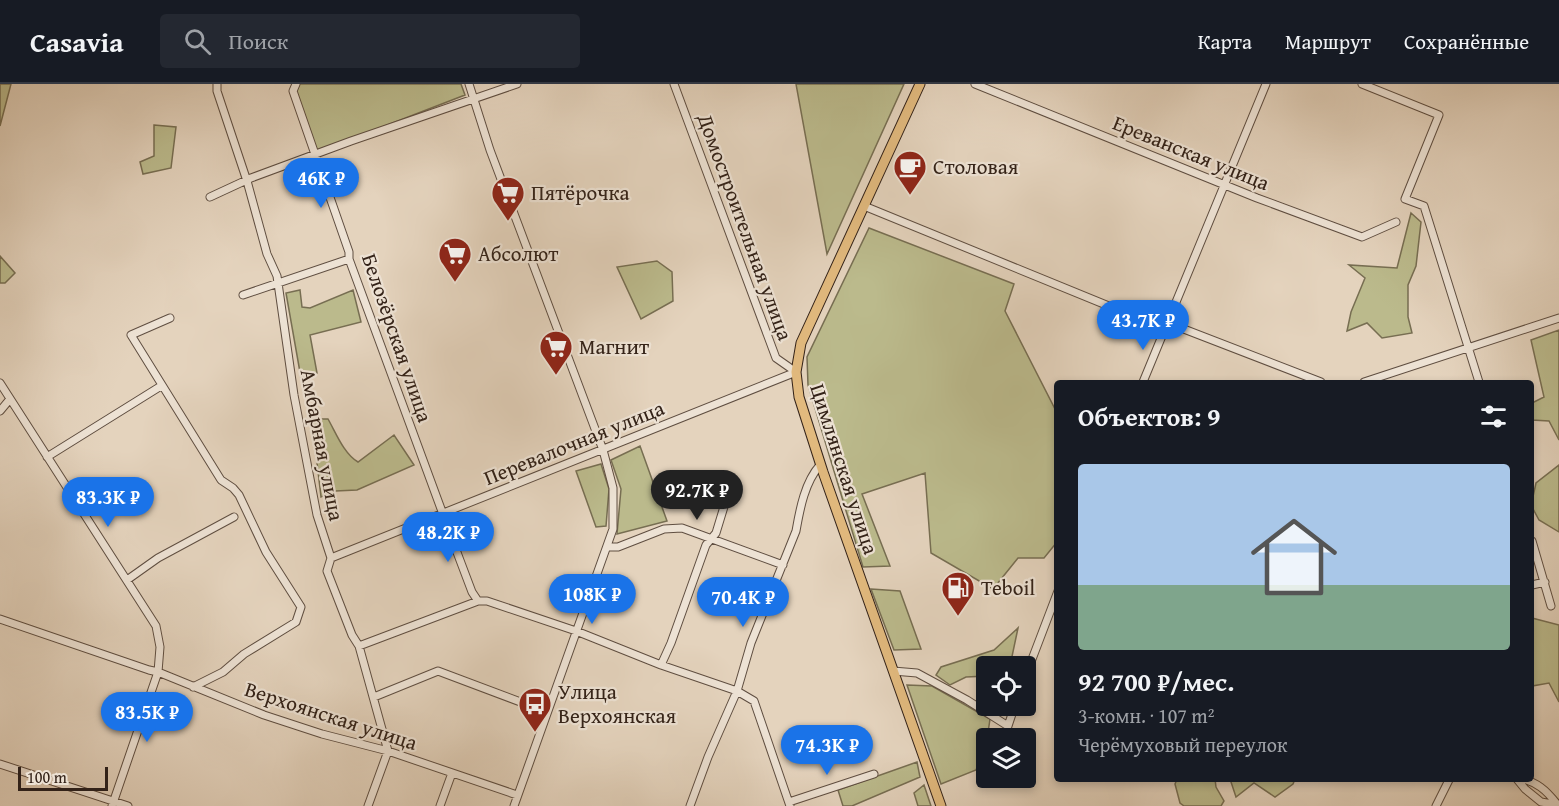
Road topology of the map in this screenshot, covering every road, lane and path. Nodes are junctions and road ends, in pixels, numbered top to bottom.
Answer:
1 (217, 84) edge
2 (296, 84) edge
3 (470, 84) edge
4 (517, 84) edge
5 (674, 84) edge
6 (920, 84) edge
7 (975, 84) edge
8 (1266, 84) edge
9 (1362, 84) edge
10 (474, 99) junction
11 (315, 154) junction
12 (247, 181) junction
13 (1224, 185) junction
14 (210, 197) dead end
15 (864, 206) junction
16 (1396, 222) dead end
17 (350, 259) junction
18 (277, 284) junction
19 (243, 295) dead end
20 (170, 318) dead end
21 (1559, 318) edge
22 (1165, 329) junction
23 (1468, 347) junction
24 (796, 372) junction
25 (1144, 380) edge
26 (1316, 380) edge
27 (1370, 380) edge
28 (1478, 380) edge
29 (0, 383) edge
30 (161, 386) junction
31 (10, 399) junction
32 (0, 411) edge
33 (603, 450) junction
34 (47, 457) junction
35 (820, 465) junction
36 (730, 487) dead end
37 (444, 513) junction
38 (234, 517) dead end
39 (709, 540) junction
40 (607, 547) junction
41 (1534, 547) edge
42 (331, 558) junction
43 (783, 565) junction
44 (127, 580) junction
45 (1545, 582) junction
46 (1534, 585) edge
47 (478, 601) junction
48 (1054, 602) edge
49 (1551, 606) dead end
50 (0, 620) edge
51 (576, 631) junction
52 (359, 646) junction
53 (1033, 656) edge
54 (661, 665) junction
55 (893, 671) junction
56 (158, 672) junction
57 (193, 687) junction
58 (737, 691) junction
59 (374, 697) junction
60 (976, 706) edge
61 (547, 712) junction
62 (992, 716) edge
63 (1011, 716) edge
64 (388, 751) junction
65 (0, 764) edge
66 (452, 773) junction
67 (874, 774) dead end
68 (1447, 782) edge
69 (1521, 782) edge
70 (1533, 782) edge
71 (517, 795) junction
72 (113, 804) edge
73 (790, 804) edge
74 (1558, 804) edge
75 (128, 806) edge
76 (368, 806) edge
77 (440, 806) edge
78 (514, 806) edge
79 (690, 806) edge
80 (941, 806) edge
81 (1436, 806) edge

1 - 12 street, Амбарная улица
2 - 11 street, Белозёрская улица
3 - 10 street
4 - 10 street
5 - 24 street, Домостроительная улица
6 - 15 main road, Цимлянская улица
7 - 13 street, Ереванская улица
8 - 13 street
9 - 23 street
10 - 11 street
10 - 33 street
11 - 12 street
11 - 17 street, Белозёрская улица
12 - 14 street
12 - 18 street, Амбарная улица
13 - 16 street, Ереванская улица
13 - 22 street
15 - 22 street
15 - 24 main road, Цимлянская улица
17 - 18 street
17 - 37 street, Белозёрская улица
18 - 19 street
18 - 42 street, Амбарная улица
20 - 30 street
21 - 23 street
22 - 25 street
22 - 26 street
23 - 27 street
23 - 28 street
24 - 33 street, Перевалочная улица
24 - 35 main road, Цимлянская улица
29 - 31 street
30 - 34 street
30 - 57 street
31 - 32 street
31 - 34 street
33 - 37 street, Перевалочная улица
33 - 40 street
34 - 44 street
35 - 43 street
35 - 55 main road, Цимлянская улица
36 - 39 street
37 - 42 street, Перевалочная улица
37 - 47 street, Белозёрская улица
38 - 44 street
39 - 40 street
39 - 43 street
39 - 54 street
40 - 51 street
41 - 45 street
42 - 52 street, Амбарная улица
43 - 58 street
44 - 56 street
45 - 46 street
45 - 49 street
47 - 51 street
47 - 52 street
48 - 53 street
50 - 56 street, Верхоянская улица
51 - 54 street
51 - 61 street
52 - 59 street, Амбарная улица
54 - 58 street
55 - 60 street
55 - 80 main road, Цимлянская улица
56 - 57 street, Верхоянская улица
56 - 72 street
57 - 64 street, Верхоянская улица
58 - 73 street
58 - 79 street
59 - 61 street
59 - 64 street, Амбарная улица
61 - 71 street
62 - 63 street
64 - 66 street, Верхоянская улица
64 - 76 street
65 - 72 street
66 - 71 street, Верхоянская улица
66 - 77 street
67 - 73 street
68 - 81 street
69 - 74 street
70 - 74 street
71 - 78 street
72 - 75 street

